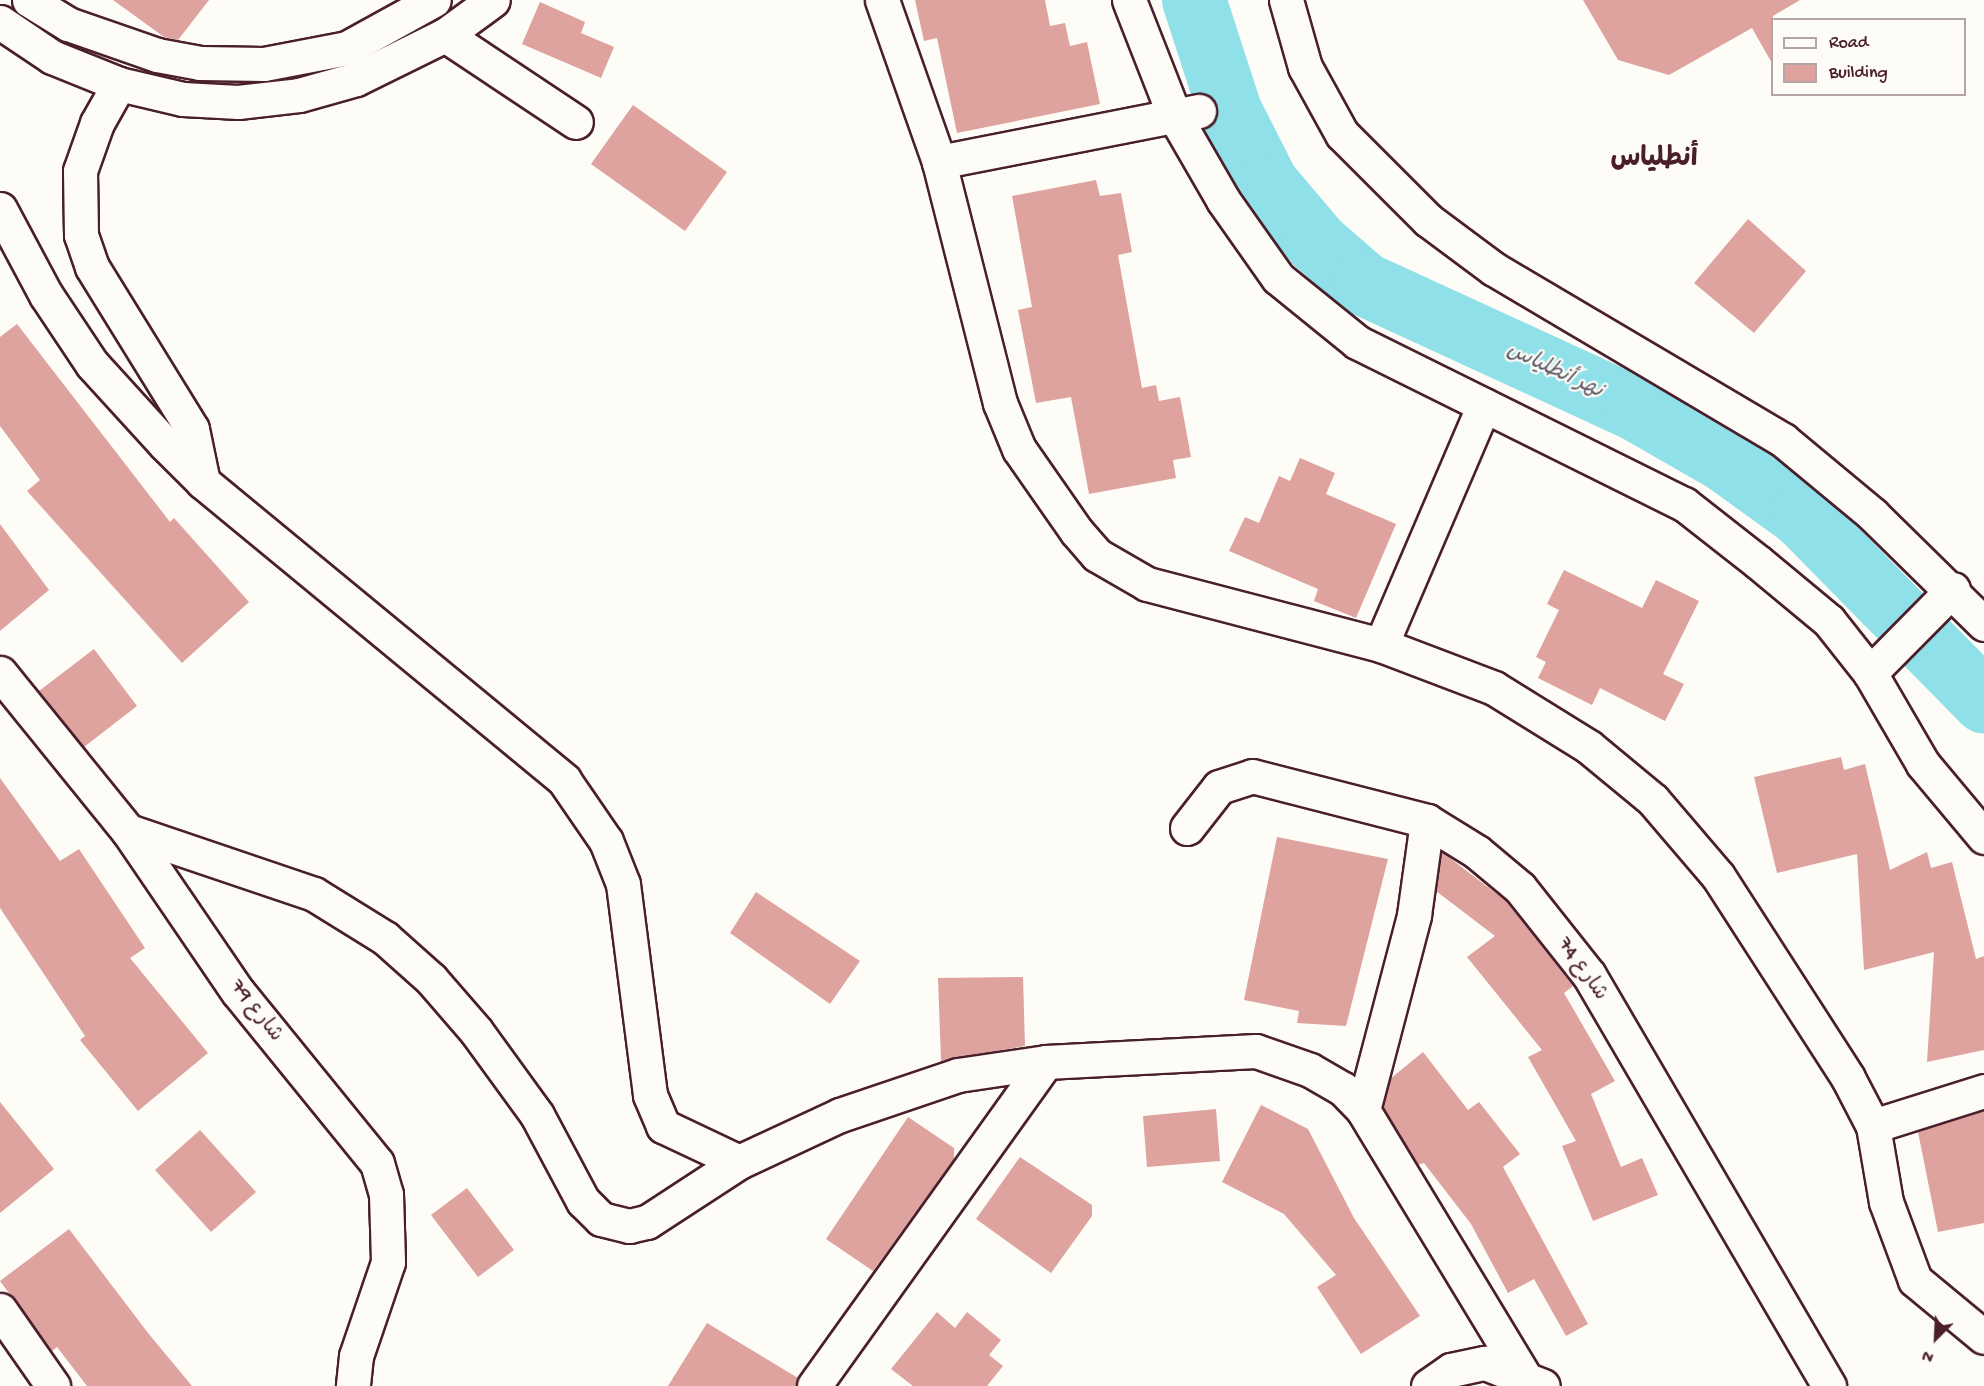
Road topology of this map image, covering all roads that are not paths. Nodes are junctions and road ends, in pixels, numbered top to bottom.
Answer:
1 (29, 0) edge
2 (434, 0) edge
3 (493, 0) edge
4 (882, 0) edge
5 (1129, 0) edge
6 (1286, 0) edge
7 (0, 22) edge
8 (445, 35) junction
9 (119, 84) junction
10 (1186, 113) junction
11 (576, 122) dead end
12 (939, 162) junction
13 (0, 209) edge
14 (1484, 405) junction
15 (203, 482) junction
16 (1943, 601) junction
17 (1984, 624) edge
18 (1381, 645) junction
19 (1876, 668) junction
20 (0, 673) edge
21 (1427, 821) junction
22 (1187, 828) dead end
23 (128, 831) junction
24 (1984, 837) edge
25 (1046, 1062) junction
26 (1984, 1092) edge
27 (1363, 1110) junction
28 (1873, 1126) junction
29 (740, 1162) junction
30 (0, 1310) edge
31 (1984, 1336) edge
32 (1533, 1380) edge
33 (1444, 1381) edge
34 (53, 1386) edge
35 (352, 1386) edge
36 (814, 1386) edge
37 (1829, 1386) edge

1 - 2 main road
3 - 8 main road
4 - 12 main road
5 - 10 main road
6 - 16 main road
7 - 9 main road
8 - 9 main road
8 - 11 main road
9 - 15 main road
10 - 12 main road
10 - 14 main road
12 - 18 main road
13 - 15 main road
14 - 18 main road
14 - 19 main road
15 - 29 main road
16 - 17 main road
16 - 19 main road
18 - 28 main road
19 - 24 main road
20 - 23 main road, شارع 79
21 - 22 main road, شارع 74
21 - 27 main road
21 - 37 main road, شارع 74
23 - 29 main road
23 - 35 main road, شارع 79
25 - 27 main road
25 - 29 main road
25 - 36 main road
26 - 28 main road
27 - 32 main road
28 - 31 main road
30 - 34 main road
32 - 33 main road

